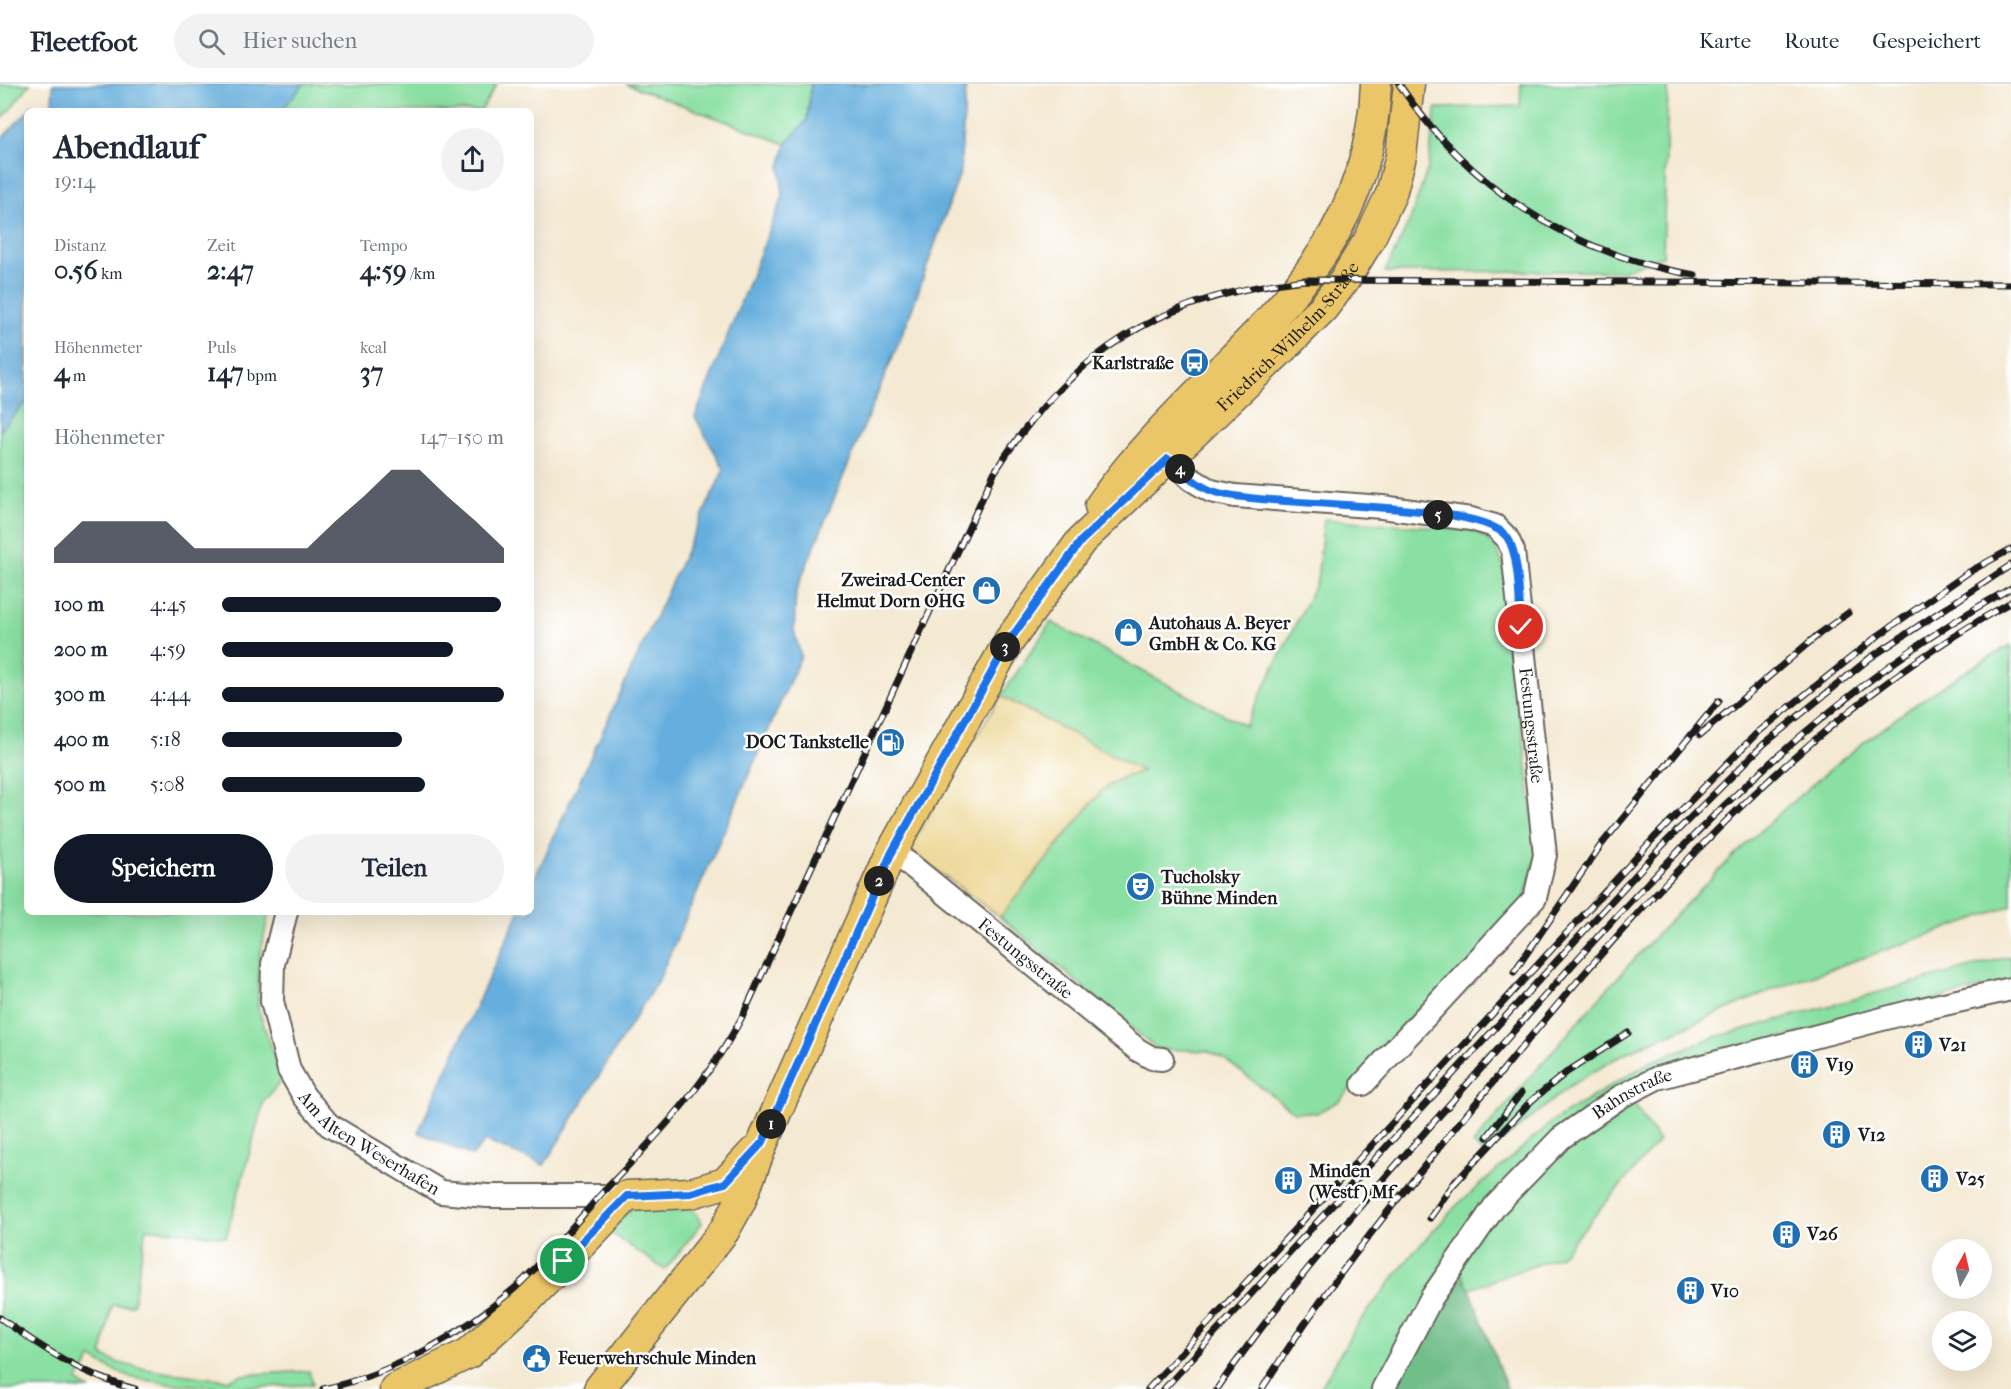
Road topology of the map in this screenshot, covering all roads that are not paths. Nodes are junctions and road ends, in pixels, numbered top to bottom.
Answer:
1 (1376, 84) edge
2 (1409, 84) edge
3 (1275, 337) junction
4 (1159, 450) junction
5 (891, 854) junction
6 (285, 915) edge
7 (2011, 989) edge
8 (1162, 1059) dead end
9 (1363, 1084) dead end
10 (763, 1142) junction
11 (691, 1193) junction
12 (627, 1196) junction
13 (710, 1246) junction
14 (395, 1389) edge
15 (598, 1389) edge
16 (1383, 1389) edge

1 - 3 main road, Friedrich-Wilhelm-Straße
2 - 3 main road, Friedrich-Wilhelm-Straße
3 - 4 main road, Friedrich-Wilhelm-Straße
4 - 5 main road, Friedrich-Wilhelm-Straße
4 - 9 street, Festungsstraße
5 - 8 street, Festungsstraße
5 - 10 main road, Friedrich-Wilhelm-Straße
6 - 12 street, Am Alten Weserhafen
7 - 16 street, Bahnstraße
10 - 11 main road
10 - 13 main road, Friedrich-Wilhelm-Straße
11 - 12 main road
11 - 13 main road
12 - 14 main road
13 - 15 main road, Friedrich-Wilhelm-Straße

